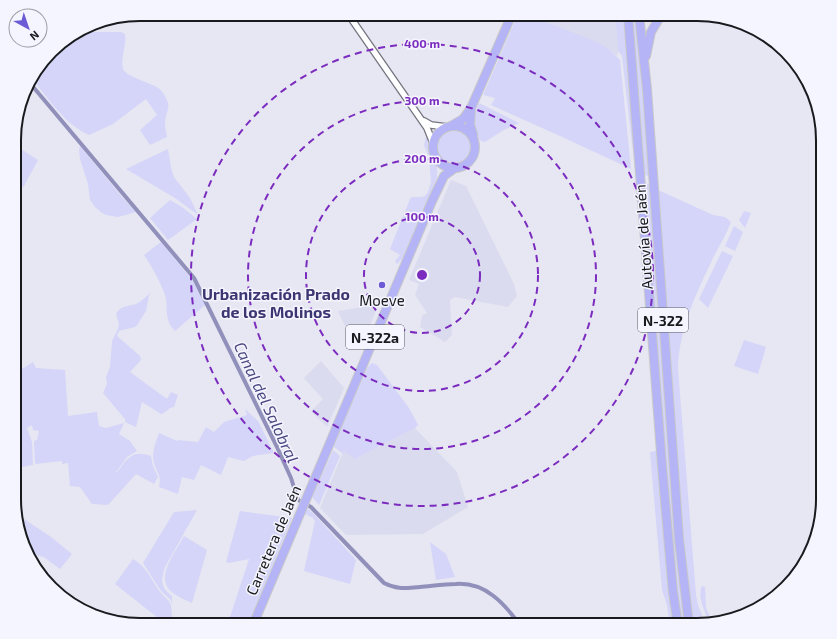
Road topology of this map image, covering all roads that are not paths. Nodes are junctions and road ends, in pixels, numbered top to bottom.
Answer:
1 (353, 21) edge
2 (509, 21) edge
3 (629, 21) edge
4 (640, 21) edge
5 (658, 21) edge
6 (647, 89) junction
7 (471, 108) junction
8 (421, 118) junction
9 (448, 127) junction
10 (473, 137) junction
11 (434, 143) junction
12 (436, 159) junction
13 (455, 168) junction
14 (442, 178) junction
15 (256, 618) edge
16 (677, 618) edge
17 (688, 618) edge

1 - 8 street
2 - 7 highway, N-322a
3 - 16 highway, Autovía de Jaén / N-322
4 - 6 highway, Autovía de Jaén / N-322
5 - 6 highway
6 - 17 highway, Autovía de Jaén / N-322
7 - 9 highway, N-322a
7 - 10 highway, N-322a
8 - 9 street
8 - 11 street
9 - 10 highway
9 - 11 highway, N-322a
10 - 13 highway, N-322a
11 - 12 highway
12 - 13 highway
12 - 14 highway
13 - 14 highway, Carretera de Jaén / N-322a
14 - 15 highway, Carretera de Jaén / N-322a

